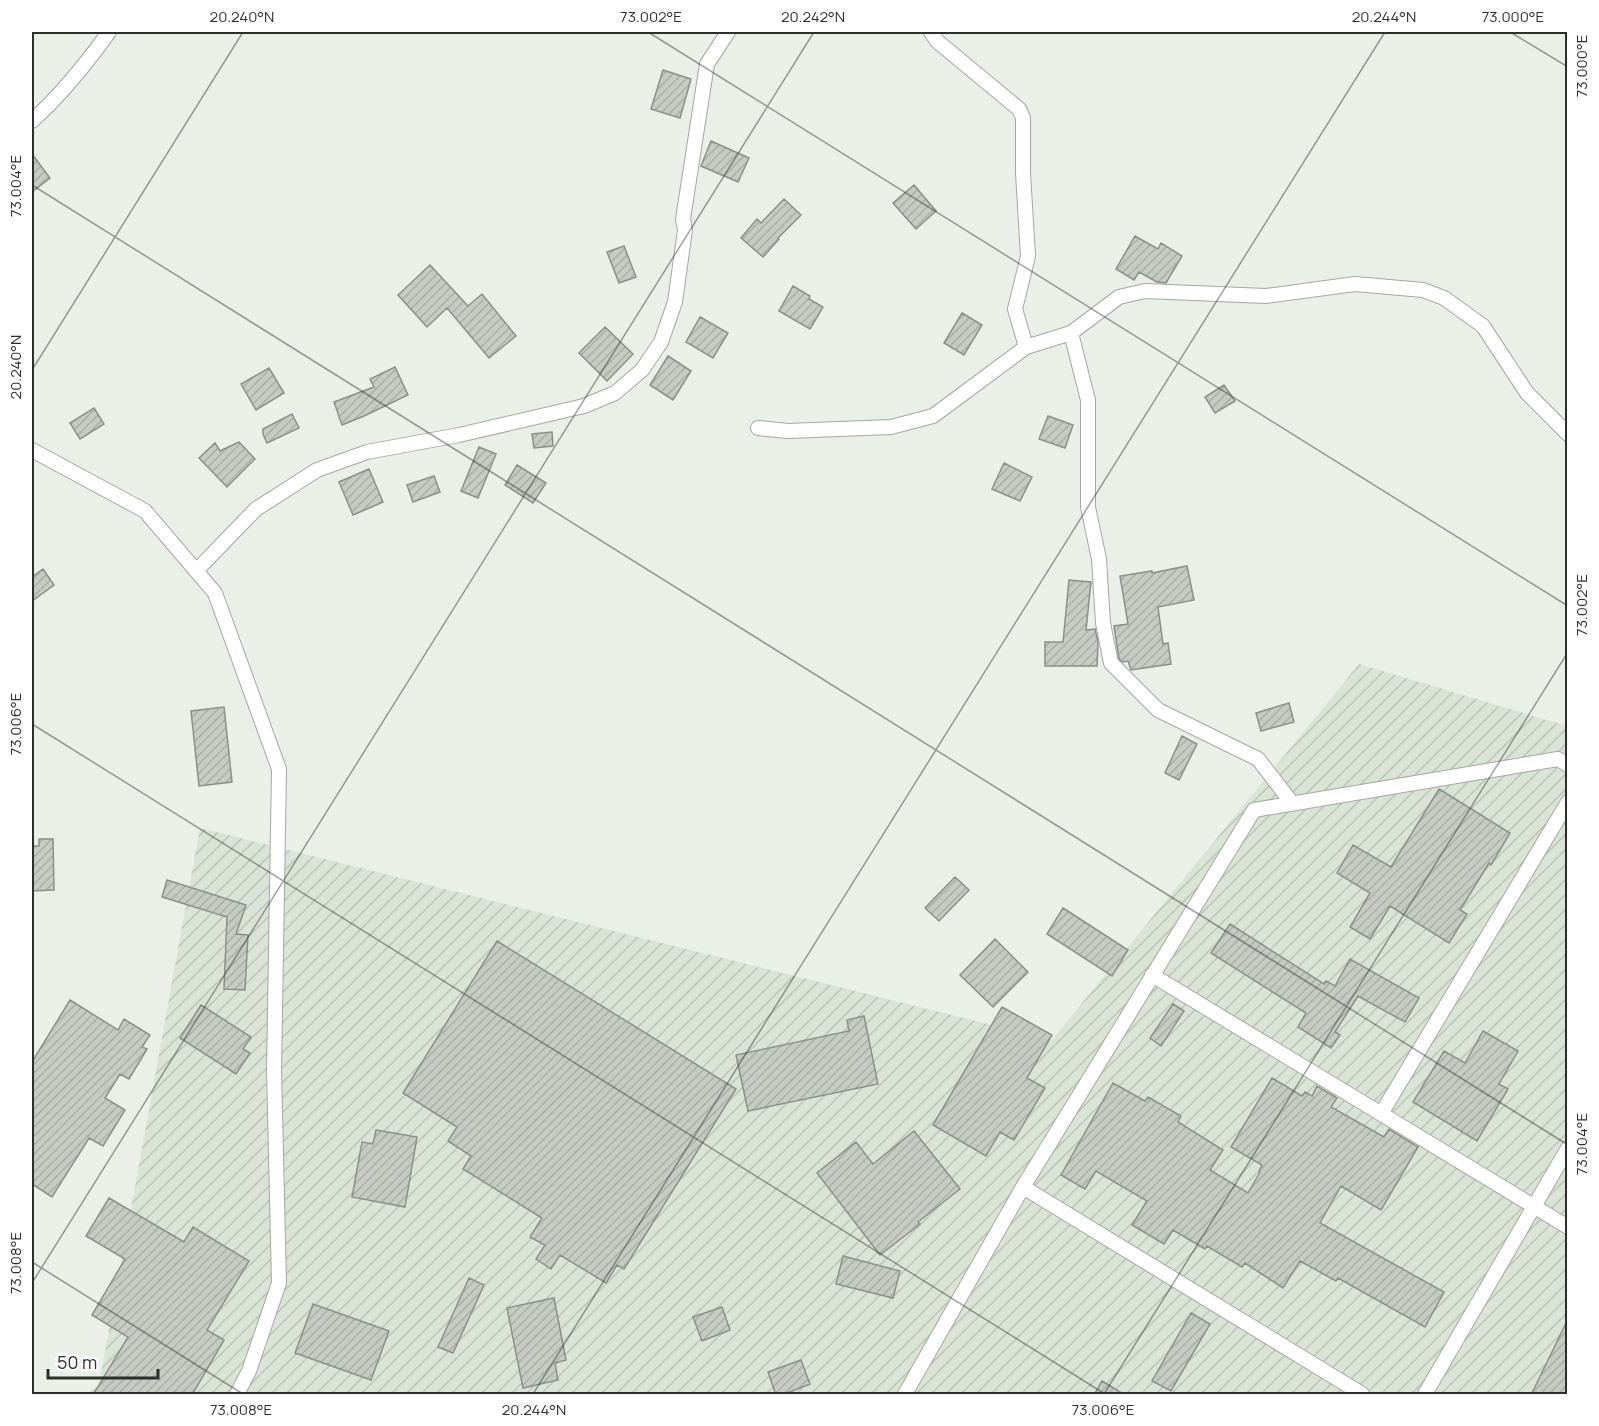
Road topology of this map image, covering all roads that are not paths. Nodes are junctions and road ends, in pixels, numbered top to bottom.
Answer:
1 (109, 32) edge
2 (728, 32) edge
3 (930, 32) edge
4 (32, 121) edge
5 (1071, 333) junction
6 (1026, 347) junction
7 (758, 428) dead end
8 (1568, 434) edge
9 (32, 450) edge
10 (196, 571) junction
11 (1568, 765) edge
12 (1568, 802) edge
13 (1292, 803) junction
14 (1152, 975) junction
15 (1381, 1114) junction
16 (1568, 1148) edge
17 (1023, 1187) junction
18 (1533, 1207) junction
19 (1568, 1227) edge
20 (237, 1395) edge
21 (905, 1395) edge
22 (1362, 1395) edge
23 (1425, 1395) edge

1 - 4 street
2 - 10 street
3 - 6 street
5 - 6 street
5 - 8 street
5 - 13 street
6 - 7 street
9 - 10 street
10 - 20 street
11 - 13 street
12 - 15 street
13 - 14 street
14 - 15 street
14 - 17 street
15 - 18 street
16 - 18 street
17 - 21 street
17 - 22 street
18 - 19 street
18 - 23 street

